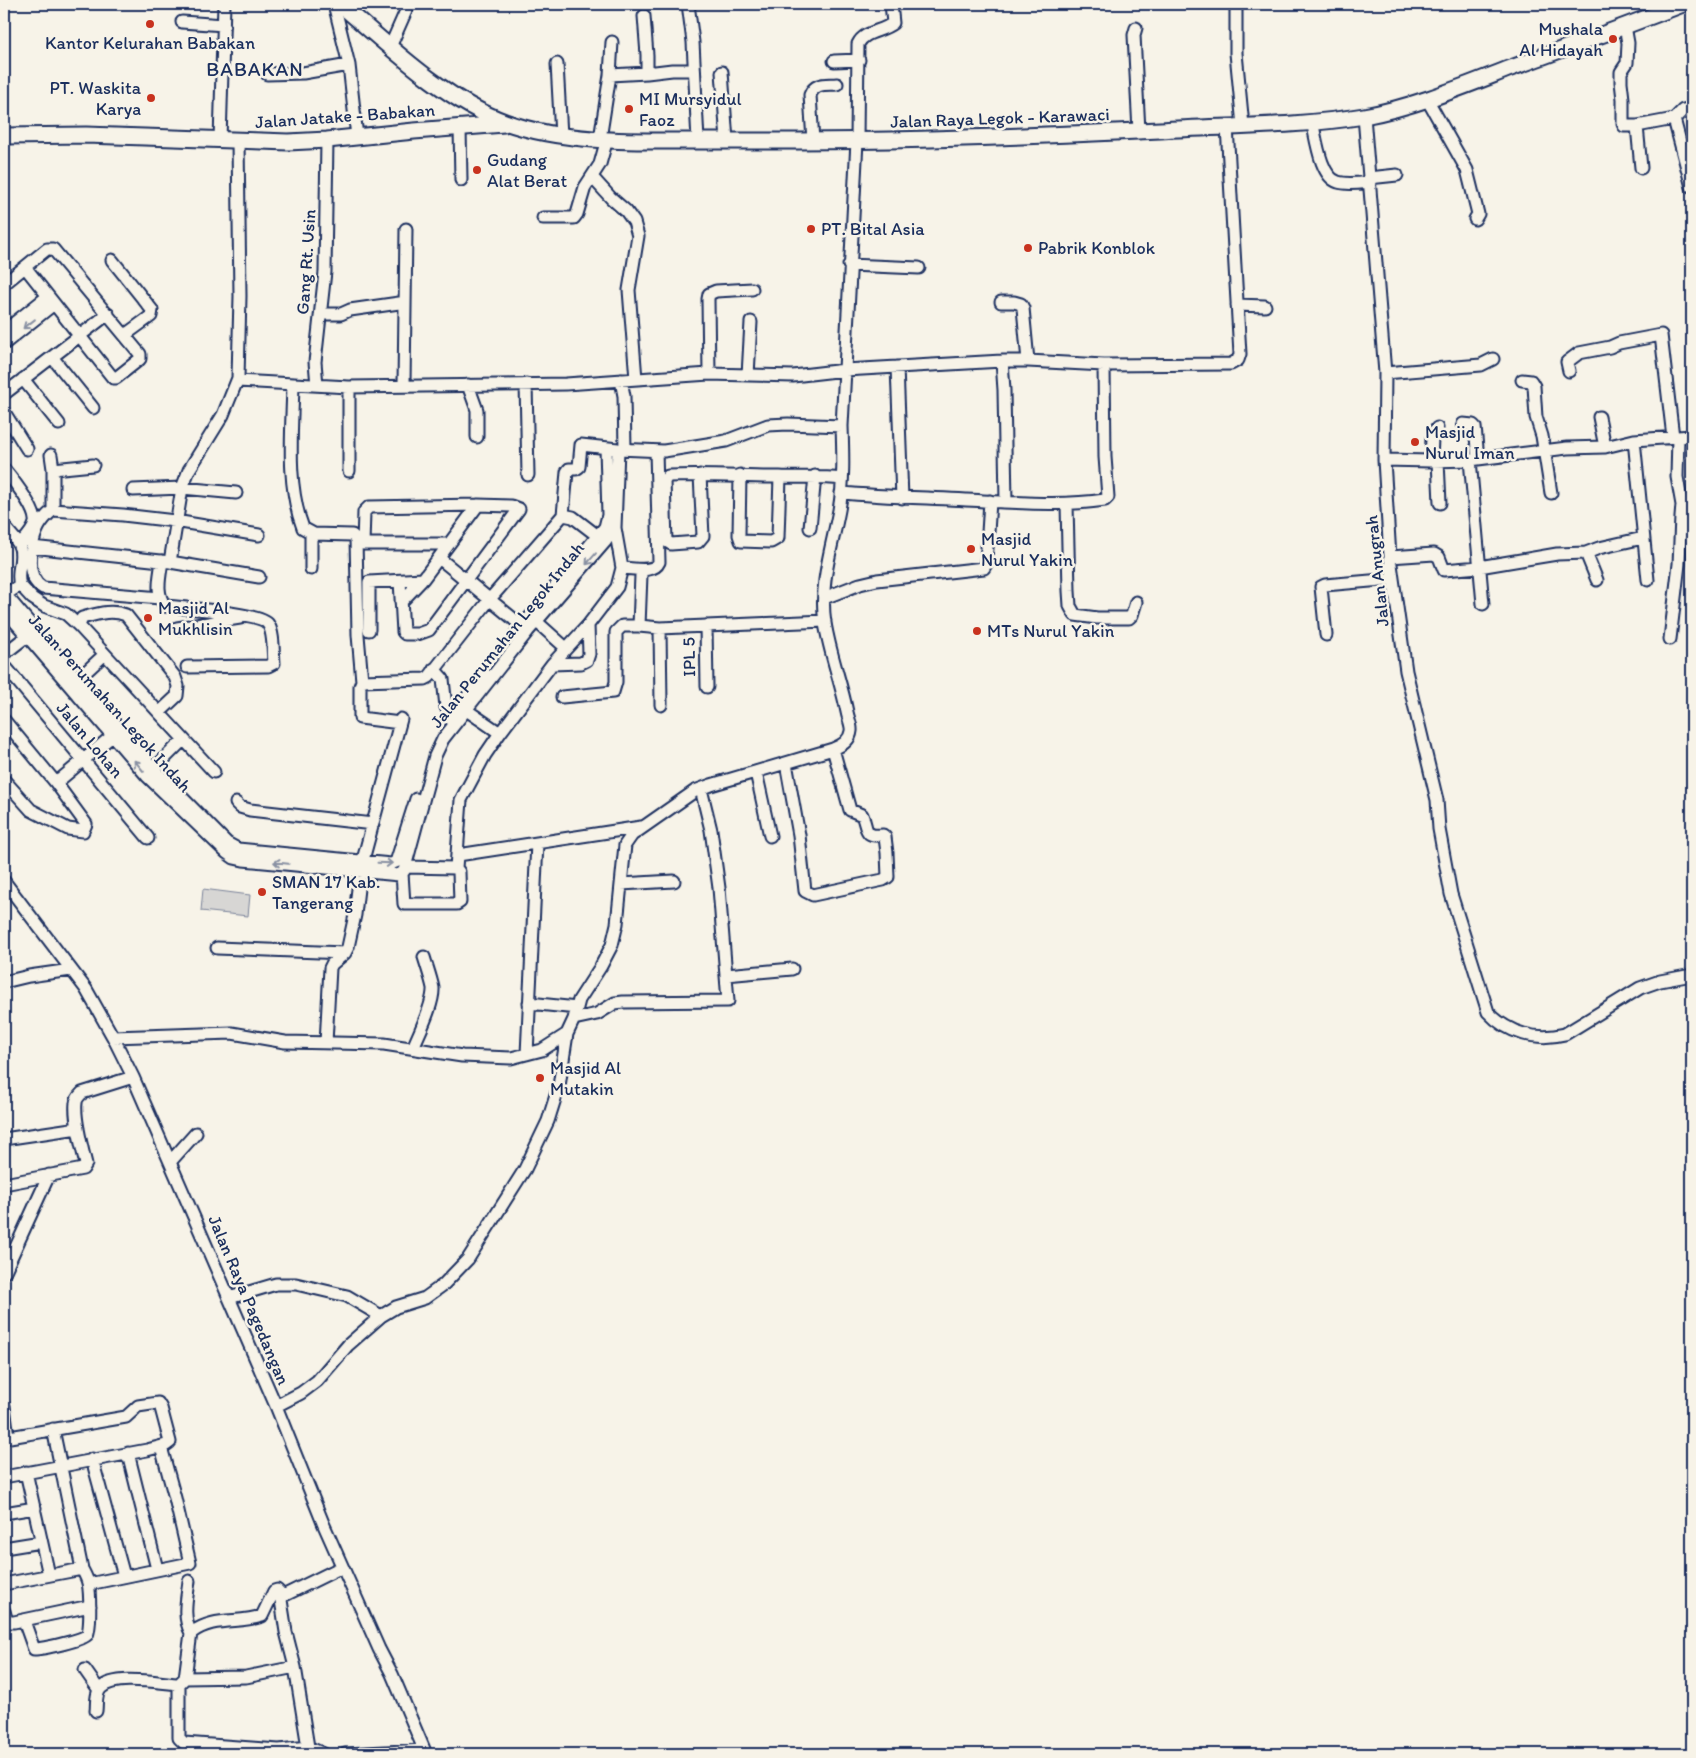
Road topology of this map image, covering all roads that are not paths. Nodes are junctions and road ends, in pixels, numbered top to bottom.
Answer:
1 (224, 4) edge
2 (334, 4) edge
3 (340, 4) edge
4 (409, 4) edge
5 (688, 4) edge
6 (891, 4) edge
7 (1236, 4) edge
8 (1683, 4) edge
9 (644, 16) dead end
10 (182, 22) dead end
11 (224, 25) junction
12 (1625, 26) junction
13 (1136, 28) dead end
14 (612, 42) dead end
15 (390, 47) junction
16 (859, 60) junction
17 (834, 61) dead end
18 (557, 64) dead end
19 (349, 65) junction
20 (693, 70) junction
21 (722, 72) dead end
22 (647, 73) junction
23 (267, 74) dead end
24 (610, 75) junction
25 (837, 84) dead end
26 (1427, 99) junction
27 (1692, 108) edge
28 (1364, 116) junction
29 (1674, 119) junction
30 (1312, 122) junction
31 (509, 124) junction
32 (1227, 126) junction
33 (1244, 126) junction
34 (1637, 126) junction
35 (460, 128) junction
36 (1139, 131) junction
37 (4, 136) edge
38 (561, 136) junction
39 (357, 137) junction
40 (604, 139) junction
41 (220, 140) junction
42 (327, 140) junction
43 (238, 141) junction
44 (698, 141) junction
45 (727, 141) junction
46 (813, 141) junction
47 (857, 141) junction
48 (1641, 168) dead end
49 (1397, 176) dead end
50 (592, 177) junction
51 (461, 180) dead end
52 (1369, 180) junction
53 (1692, 187) edge
54 (543, 218) dead end
55 (1475, 219) dead end
56 (406, 229) dead end
57 (112, 260) dead end
58 (849, 265) junction
59 (25, 267) junction
60 (919, 268) dead end
61 (4, 284) edge
62 (752, 289) dead end
63 (51, 300) junction
64 (1001, 302) dead end
65 (406, 304) junction
66 (1237, 306) junction
67 (1266, 306) dead end
68 (108, 314) junction
69 (321, 314) junction
70 (751, 322) dead end
71 (4, 331) edge
72 (125, 335) junction
73 (80, 336) junction
74 (4, 344) edge
75 (52, 357) junction
76 (1493, 358) dead end
77 (1002, 361) junction
78 (1028, 361) junction
79 (1104, 365) junction
80 (897, 367) junction
81 (845, 370) junction
82 (1569, 371) dead end
83 (1384, 373) junction
84 (709, 374) junction
85 (748, 375) junction
86 (23, 379) junction
87 (636, 379) junction
88 (621, 380) junction
89 (1522, 380) dead end
90 (237, 381) junction
91 (526, 384) junction
92 (293, 385) junction
93 (317, 385) junction
94 (404, 385) junction
95 (468, 385) junction
96 (349, 387) junction
97 (4, 394) edge
98 (92, 408) dead end
99 (4, 412) edge
100 (1599, 417) dead end
101 (59, 424) dead end
102 (1464, 424) dead end
103 (842, 426) junction
104 (1437, 428) dead end
105 (1692, 436) edge
106 (477, 437) dead end
107 (1675, 437) junction
108 (1634, 440) junction
109 (1605, 446) junction
110 (27, 449) dead end
111 (616, 449) junction
112 (1544, 450) junction
113 (656, 451) junction
114 (51, 456) dead end
115 (1474, 459) junction
116 (1384, 460) junction
117 (1434, 461) junction
118 (94, 465) dead end
119 (53, 469) junction
120 (4, 470) edge
121 (349, 471) dead end
122 (528, 475) dead end
123 (700, 475) junction
124 (740, 475) junction
125 (815, 476) junction
126 (780, 478) junction
127 (842, 479) junction
128 (182, 488) junction
129 (133, 490) dead end
130 (236, 493) dead end
131 (841, 493) junction
132 (1551, 493) dead end
133 (902, 498) junction
134 (990, 501) junction
135 (1006, 502) junction
136 (1440, 503) dead end
137 (1067, 504) junction
138 (478, 505) junction
139 (53, 510) junction
140 (563, 515) junction
141 (175, 521) junction
142 (611, 525) junction
143 (4, 526) edge
144 (810, 528) dead end
145 (311, 533) junction
146 (259, 535) dead end
147 (1643, 538) junction
148 (601, 539) junction
149 (449, 544) junction
150 (19, 546) junction
151 (32, 548) junction
152 (1586, 553) junction
153 (1390, 557) junction
154 (439, 558) junction
155 (166, 561) junction
156 (1478, 567) junction
157 (622, 568) junction
158 (311, 569) dead end
159 (641, 575) dead end
160 (259, 577) dead end
161 (1393, 578) junction
162 (423, 579) junction
163 (466, 580) junction
164 (1596, 580) dead end
165 (1648, 580) dead end
166 (400, 581) junction
167 (20, 585) junction
168 (160, 598) junction
169 (824, 598) junction
170 (5, 599) edge
171 (490, 599) junction
172 (401, 602) junction
173 (1136, 602) dead end
174 (1483, 604) dead end
175 (249, 616) junction
176 (825, 621) junction
177 (536, 622) junction
178 (588, 625) junction
179 (79, 626) junction
180 (639, 626) junction
181 (706, 626) junction
182 (177, 628) dead end
183 (525, 628) junction
184 (660, 628) junction
185 (369, 630) dead end
186 (1326, 635) dead end
187 (27, 636) junction
188 (1670, 639) dead end
189 (566, 648) junction
190 (4, 654) edge
191 (105, 654) junction
192 (552, 664) junction
193 (4, 665) edge
194 (187, 667) dead end
195 (434, 669) junction
196 (77, 680) junction
197 (362, 681) junction
198 (707, 687) dead end
199 (562, 697) dead end
200 (661, 705) dead end
201 (460, 709) junction
202 (160, 712) junction
203 (4, 720) edge
204 (116, 732) junction
205 (500, 733) junction
206 (183, 740) junction
207 (833, 749) junction
208 (84, 760) junction
209 (786, 763) junction
210 (154, 769) junction
211 (214, 772) dead end
212 (756, 772) junction
213 (4, 780) edge
214 (56, 783) junction
215 (701, 789) junction
216 (236, 803) dead end
217 (373, 824) junction
218 (641, 827) junction
219 (770, 836) dead end
220 (148, 838) dead end
221 (536, 843) junction
222 (458, 855) junction
223 (361, 866) junction
224 (456, 868) junction
225 (403, 870) junction
226 (4, 880) edge
227 (674, 881) dead end
228 (621, 884) junction
229 (217, 948) dead end
230 (345, 953) junction
231 (424, 957) dead end
232 (792, 969) dead end
233 (72, 970) junction
234 (726, 975) junction
235 (1692, 975) edge
236 (4, 982) edge
237 (529, 1003) junction
238 (576, 1014) junction
239 (567, 1034) junction
240 (113, 1038) junction
241 (326, 1043) junction
242 (413, 1048) junction
243 (527, 1054) junction
244 (133, 1077) junction
245 (78, 1128) junction
246 (196, 1133) dead end
247 (4, 1139) edge
248 (170, 1162) junction
249 (49, 1174) junction
250 (4, 1184) edge
251 (4, 1273) edge
252 (229, 1298) junction
253 (381, 1316) junction
254 (4, 1406) edge
255 (276, 1406) junction
256 (53, 1429) junction
257 (6, 1437) edge
258 (161, 1447) junction
259 (128, 1453) junction
260 (92, 1459) junction
261 (60, 1465) junction
262 (26, 1472) junction
263 (4, 1477) edge
264 (35, 1508) junction
265 (4, 1513) edge
266 (41, 1542) junction
267 (4, 1548) edge
268 (342, 1567) junction
269 (82, 1569) junction
270 (157, 1569) junction
271 (49, 1575) junction
272 (124, 1576) junction
273 (189, 1581) dead end
274 (4, 1584) edge
275 (89, 1584) junction
276 (283, 1596) junction
277 (90, 1606) junction
278 (4, 1611) edge
279 (24, 1621) junction
280 (191, 1633) junction
281 (295, 1666) junction
282 (85, 1670) dead end
283 (182, 1681) junction
284 (99, 1690) junction
285 (96, 1711) dead end
286 (308, 1747) junction
287 (425, 1752) edge
288 (324, 1754) edge
289 (345, 1754) edge

1 - 11 street
2 - 19 street
3 - 15 main road, Jalan Raya Legok - Karawaci
4 - 15 street
5 - 20 street
6 - 16 street
7 - 33 street
8 - 12 main road, Jalan Raya Legok - Karawaci
9 - 22 street
10 - 11 street
11 - 41 street
12 - 26 main road, Jalan Raya Legok - Karawaci
12 - 34 street
13 - 36 street
14 - 24 street
15 - 31 main road, Jalan Raya Legok - Karawaci
16 - 17 street
16 - 47 street
18 - 38 street
19 - 23 street
19 - 39 street
20 - 22 street
20 - 44 street
21 - 45 street
22 - 24 street
24 - 40 street
25 - 46 street
26 - 28 main road, Jalan Raya Legok - Karawaci
26 - 55 street
27 - 29 street
28 - 30 main road, Jalan Raya Legok - Karawaci
28 - 52 street, Jalan Anugrah
29 - 34 street
29 - 53 street
30 - 33 main road, Jalan Raya Legok - Karawaci
30 - 52 street
31 - 35 main road, Jalan Jatake - Babakan
31 - 38 main road, Jalan Raya Legok - Karawaci
32 - 33 main road, Jalan Raya Legok - Karawaci
32 - 36 main road, Jalan Raya Legok - Karawaci
32 - 66 street
34 - 48 street
35 - 39 main road, Jalan Jatake - Babakan
35 - 51 street
36 - 47 main road, Jalan Raya Legok - Karawaci
37 - 41 main road, Jalan Jatake - Babakan
38 - 40 main road, Jalan Raya Legok - Karawaci
39 - 42 main road, Jalan Jatake - Babakan
40 - 44 main road, Jalan Raya Legok - Karawaci
40 - 50 street
41 - 43 main road, Jalan Jatake - Babakan
42 - 43 main road, Jalan Jatake - Babakan
42 - 69 street, Gang Rt. Usin
43 - 90 street
44 - 45 main road, Jalan Raya Legok - Karawaci
45 - 46 main road, Jalan Raya Legok - Karawaci
46 - 47 main road, Jalan Raya Legok - Karawaci
47 - 58 street
49 - 52 street
50 - 54 street
50 - 87 street
52 - 83 street, Jalan Anugrah
56 - 65 street
57 - 72 street
58 - 60 street
58 - 81 street
59 - 61 street
59 - 63 street
59 - 68 street
62 - 84 street
63 - 71 street
63 - 73 street
63 -> 74 street
64 - 78 street
65 - 69 street
65 - 94 street
66 - 67 street
66 - 79 street
68 - 72 street
68 - 73 street
69 - 93 street, Gang Rt. Usin
70 - 85 street
72 - 73 street
73 - 75 street
75 - 86 street
75 - 98 street
76 - 83 street
77 - 78 street
77 - 80 street
77 - 135 street
78 - 79 street
79 - 137 street
80 - 81 street
80 - 133 street
81 - 85 street
81 - 103 street
82 - 107 street
83 - 116 street, Jalan Anugrah
84 - 85 street
84 - 87 street
86 - 97 street
86 - 101 street
87 - 88 street
88 - 91 street
88 - 111 street
89 - 112 street
90 - 92 street
90 - 128 street
91 - 95 street
91 - 122 street
92 - 93 street
92 - 145 street
93 - 96 street
94 - 95 street
94 - 96 street
95 - 106 street
96 - 121 street
99 - 110 street
100 - 109 street
102 - 115 street
103 - 113 street
103 - 127 street
104 - 117 street
105 - 107 street
107 - 108 street
107 - 188 street
108 - 109 street
108 - 147 street
109 - 112 street
111 - 113 street
111 - 140 street
111 - 142 street
112 - 115 street
112 - 132 street
113 - 157 street
114 - 119 street
115 - 117 street
115 - 156 street
116 - 117 street
116 - 153 street, Jalan Anugrah
117 - 136 street
118 - 119 street
119 - 139 street
120 - 150 street
123 - 123 street
123 - 124 street
124 - 126 street
124 - 126 street
125 - 126 street
125 - 127 street
125 - 144 street
127 - 131 street
128 - 129 street
128 - 130 street
128 - 141 street
131 - 133 street
131 - 169 street
133 - 134 street
134 - 135 street
134 - 169 street
135 - 137 street
137 - 173 street
138 - 149 street
138 - 149 street
138 - 163 street
139 - 141 street
139 - 151 street
140 - 148 street
140 - 171 street
141 - 146 street
141 - 155 street
142 - 148 street, Jalan Perumahan Legok Indah
142 - 157 street
143 - 150 street
145 - 158 street
145 - 197 street
147 - 152 street
147 - 165 street
148 -> 177 street, Jalan Perumahan Legok Indah
148 - 183 street, Jalan Perumahan Legok Indah
149 - 154 street
150 - 167 street
151 - 155 street
151 - 168 street
152 - 156 street
152 - 164 street
153 - 156 street
153 - 161 street, Jalan Anugrah
154 - 162 street
154 - 163 street
155 - 160 street
155 - 168 street
156 - 174 street
157 - 178 street
159 - 180 street
161 - 186 street
161 - 235 street, Jalan Anugrah
162 - 166 street
162 - 172 street
163 - 171 street
163 - 172 street
166 - 172 street
166 - 185 street
167 - 170 street
167 - 179 street
168 - 175 street
169 - 176 street
170 - 187 street, Jalan Perumahan Legok Indah
170 - 196 street, Jalan Perumahan Legok Indah
171 - 183 street
171 - 195 street
175 - 182 street
175 - 194 street
176 - 181 street
176 - 207 street
177 - 183 street, Jalan Perumahan Legok Indah
177 - 189 street
178 - 189 street
178 - 192 street
179 - 191 street
179 - 202 street
180 - 184 street
180 - 199 street
181 - 184 street
181 - 198 street, IPL 5
183 - 201 street, Jalan Perumahan Legok Indah
184 - 200 street
187 - 190 street
187 - 204 street, Jalan Perumahan Legok Indah
189 - 192 street
191 - 196 street
191 - 202 street
192 - 205 street
193 - 208 street, Jalan Lohan
195 - 197 street
195 - 201 street
196 - 204 street, Jalan Perumahan Legok Indah
197 - 217 street
201 - 205 street
223 -> 201 street, Jalan Perumahan Legok Indah
201 - 225 street, Jalan Perumahan Legok Indah
202 - 206 street
203 - 214 street
204 - 208 street
204 - 210 street, Jalan Perumahan Legok Indah
223 -> 204 street, Jalan Perumahan Legok Indah
205 - 222 street
206 - 210 street
206 - 211 street
207 - 209 street
207 - 209 street
208 - 214 street
208 - 220 street, Jalan Lohan
209 - 212 street
210 - 223 street, Jalan Perumahan Legok Indah
212 - 215 street
212 - 219 street
213 - 214 street
215 - 218 street
215 - 234 street
216 - 217 street
217 - 223 street
218 - 221 street
218 - 228 street
221 - 222 street
221 - 237 street
222 - 224 street
223 - 225 street, Jalan Perumahan Legok Indah
223 - 230 street
224 - 225 street
224 - 225 street
226 - 233 street, Jalan Raya Pagedangan
227 - 228 street
228 - 238 street
229 - 230 street
230 - 241 street
231 - 242 street
232 - 234 street
233 - 236 street
233 - 240 street, Jalan Raya Pagedangan
234 - 238 street
237 - 238 street
237 - 243 street
238 - 239 street
239 - 243 street
239 - 253 street
240 - 241 street
240 - 244 street, Jalan Raya Pagedangan
241 - 242 street
242 - 243 street
244 - 245 street
244 - 248 street, Jalan Raya Pagedangan
245 - 247 street
245 - 249 street
246 - 248 street
248 - 252 street, Jalan Raya Pagedangan
249 - 250 street
249 - 251 street
252 - 253 street
252 - 255 street, Jalan Raya Pagedangan
253 - 255 street
254 - 257 street
255 - 268 street, Jalan Raya Pagedangan
256 - 257 street
256 - 258 street
256 - 261 street
258 - 259 street
258 - 270 street
259 - 260 street
259 - 270 street
260 - 261 street
260 - 272 street
261 - 262 street
261 - 269 street
262 - 263 street
262 - 264 street
264 - 265 street
264 - 266 street
266 - 267 street
266 - 271 street
268 - 276 street
268 - 287 street, Jalan Raya Pagedangan
269 - 271 street
269 - 275 street
270 - 272 street
271 - 274 street
272 - 275 street
273 - 280 street
275 - 277 street
276 - 280 street
276 - 281 street
277 - 279 street
277 - 279 street
278 - 279 street
280 - 283 street
281 - 283 street
281 - 286 street
282 - 284 street
283 - 284 street
283 - 286 street
284 - 285 street
286 - 288 street
287 - 289 street

